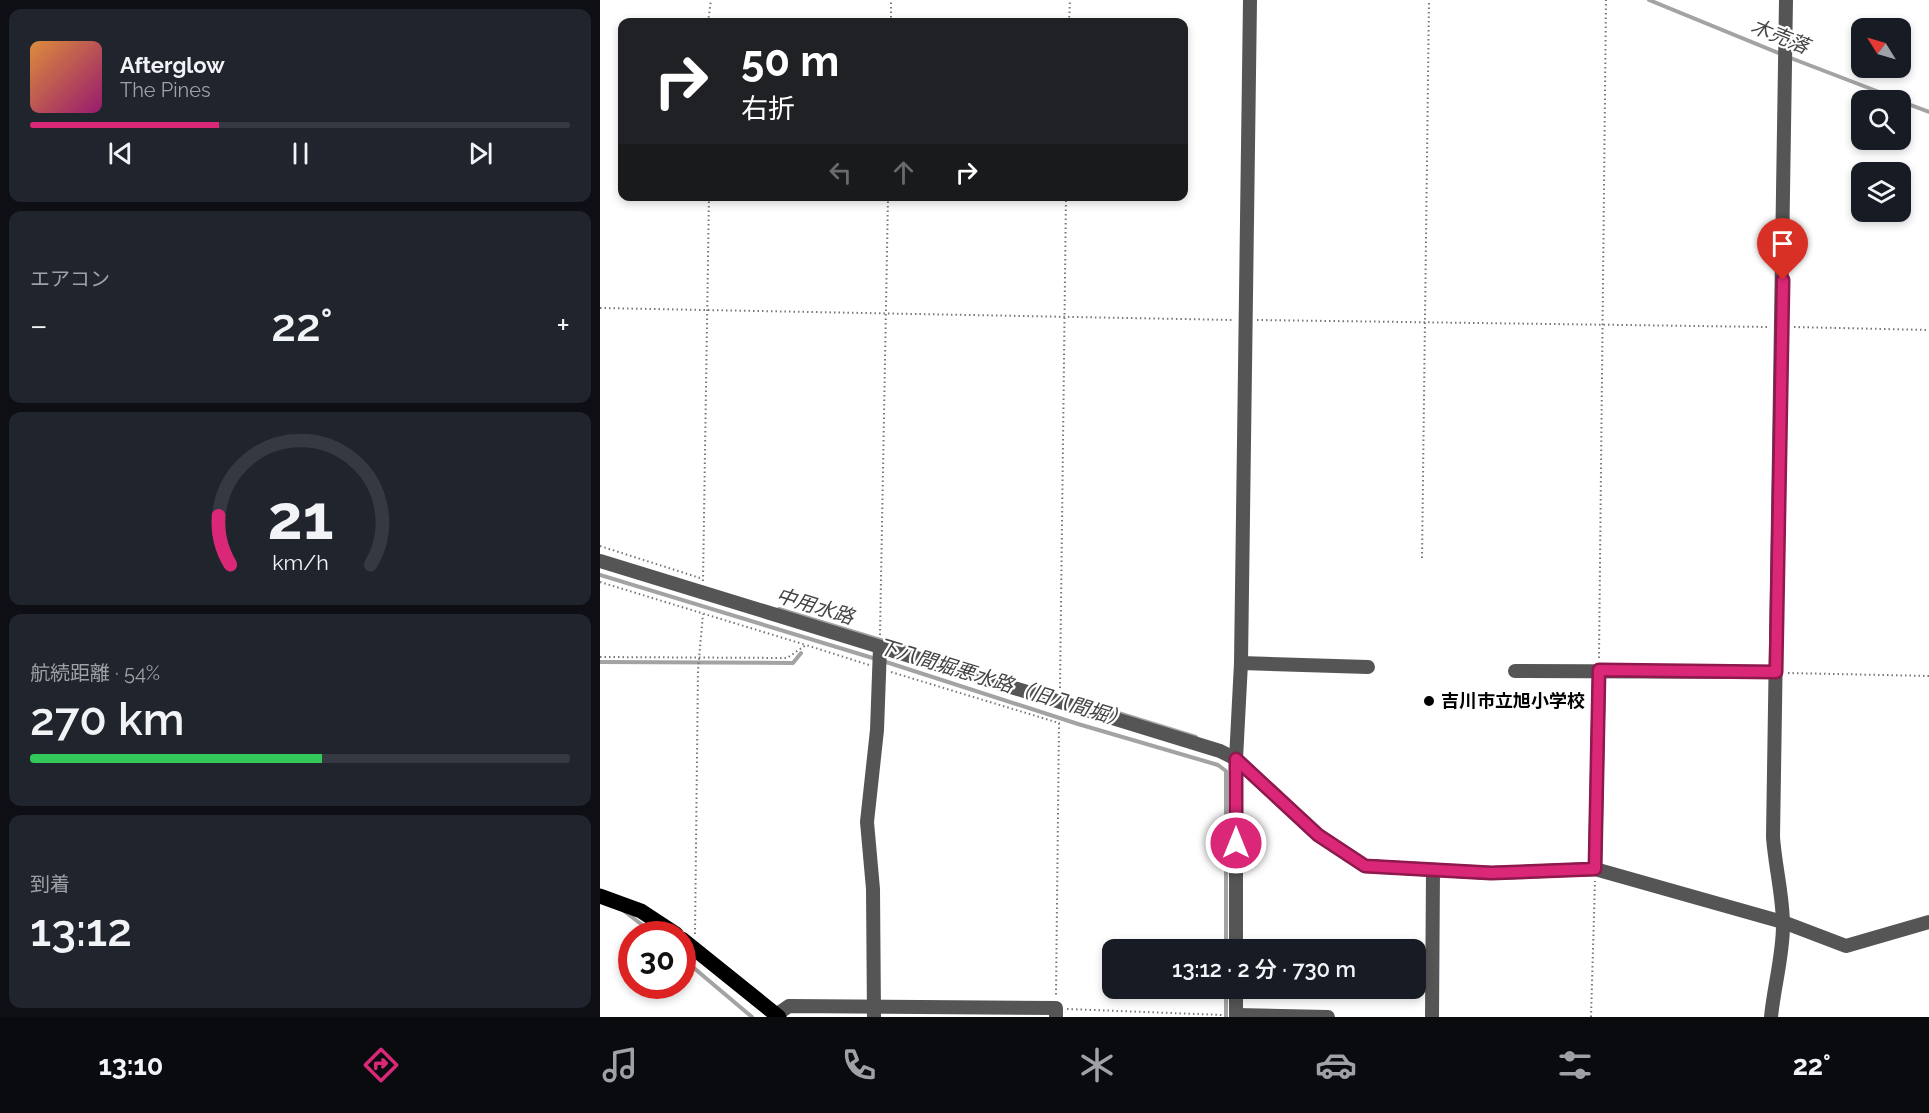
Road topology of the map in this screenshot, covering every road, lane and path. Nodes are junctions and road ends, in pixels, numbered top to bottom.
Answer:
1 (711, 0) edge
2 (891, 0) edge
3 (1070, 0) edge
4 (1250, 0) edge
5 (1429, 0) edge
6 (1606, 0) edge
7 (1786, 0) edge
8 (709, 18) edge
9 (891, 18) edge
10 (1069, 18) edge
11 (709, 201) edge
12 (888, 201) edge
13 (1066, 201) edge
14 (600, 308) edge
15 (707, 311) junction
16 (886, 312) junction
17 (1064, 316) junction
18 (1248, 320) junction
19 (1425, 322) junction
20 (1602, 325) junction
21 (1782, 327) junction
22 (1929, 330) edge
23 (1422, 558) dead end
24 (600, 561) edge
25 (600, 582) edge
26 (702, 592) junction
27 (703, 614) junction
28 (806, 645) junction
29 (880, 647) junction
30 (600, 657) edge
31 (701, 658) junction
32 (1241, 663) junction
33 (1368, 667) dead end
34 (879, 668) junction
35 (1599, 670) junction
36 (1515, 671) dead end
37 (1776, 672) junction
38 (1929, 676) edge
39 (1060, 703) junction
40 (1236, 759) junction
41 (1595, 869) junction
42 (1433, 870) junction
43 (600, 896) edge
44 (656, 921) edge
45 (1783, 922) junction
46 (1929, 922) edge
47 (696, 932) edge
48 (1236, 939) edge
49 (696, 950) edge
50 (1236, 999) edge
51 (874, 1011) edge
52 (1056, 1013) edge
53 (778, 1016) edge
54 (1236, 1016) edge
55 (1328, 1017) edge
56 (1432, 1017) edge
57 (1592, 1017) edge
58 (1771, 1017) edge

1 - 8 path
2 - 9 path
3 - 10 path
4 - 18 street
5 - 19 path
6 - 20 path
7 - 21 street
11 - 15 path
12 - 16 path
13 - 17 path
14 - 15 path
15 - 16 path
15 - 26 path
16 - 17 path
16 - 29 path
17 - 18 path
17 - 39 path
18 - 19 path
18 - 32 street
19 - 20 path
19 - 23 path
20 - 21 path
20 - 35 path
21 - 22 path
21 - 37 street
24 - 26 street
25 - 27 path
26 - 29 street
27 - 28 path
27 - 31 path
28 - 31 path
28 - 34 path
29 - 34 street
29 - 39 street
30 - 31 path
31 - 47 path
32 - 33 street
32 - 40 street
34 - 51 street
34 - 52 path
35 - 36 street
35 - 37 street
35 - 41 street
37 - 38 path
37 - 45 street
39 - 40 street
40 - 42 street
40 - 48 street
41 - 42 street
41 - 45 street
41 - 57 path
42 - 56 street
43 - 44 main road
45 - 46 street
45 - 58 street
49 - 53 main road
50 - 54 street
51 - 52 street
51 - 53 street
52 - 54 path
54 - 55 street

